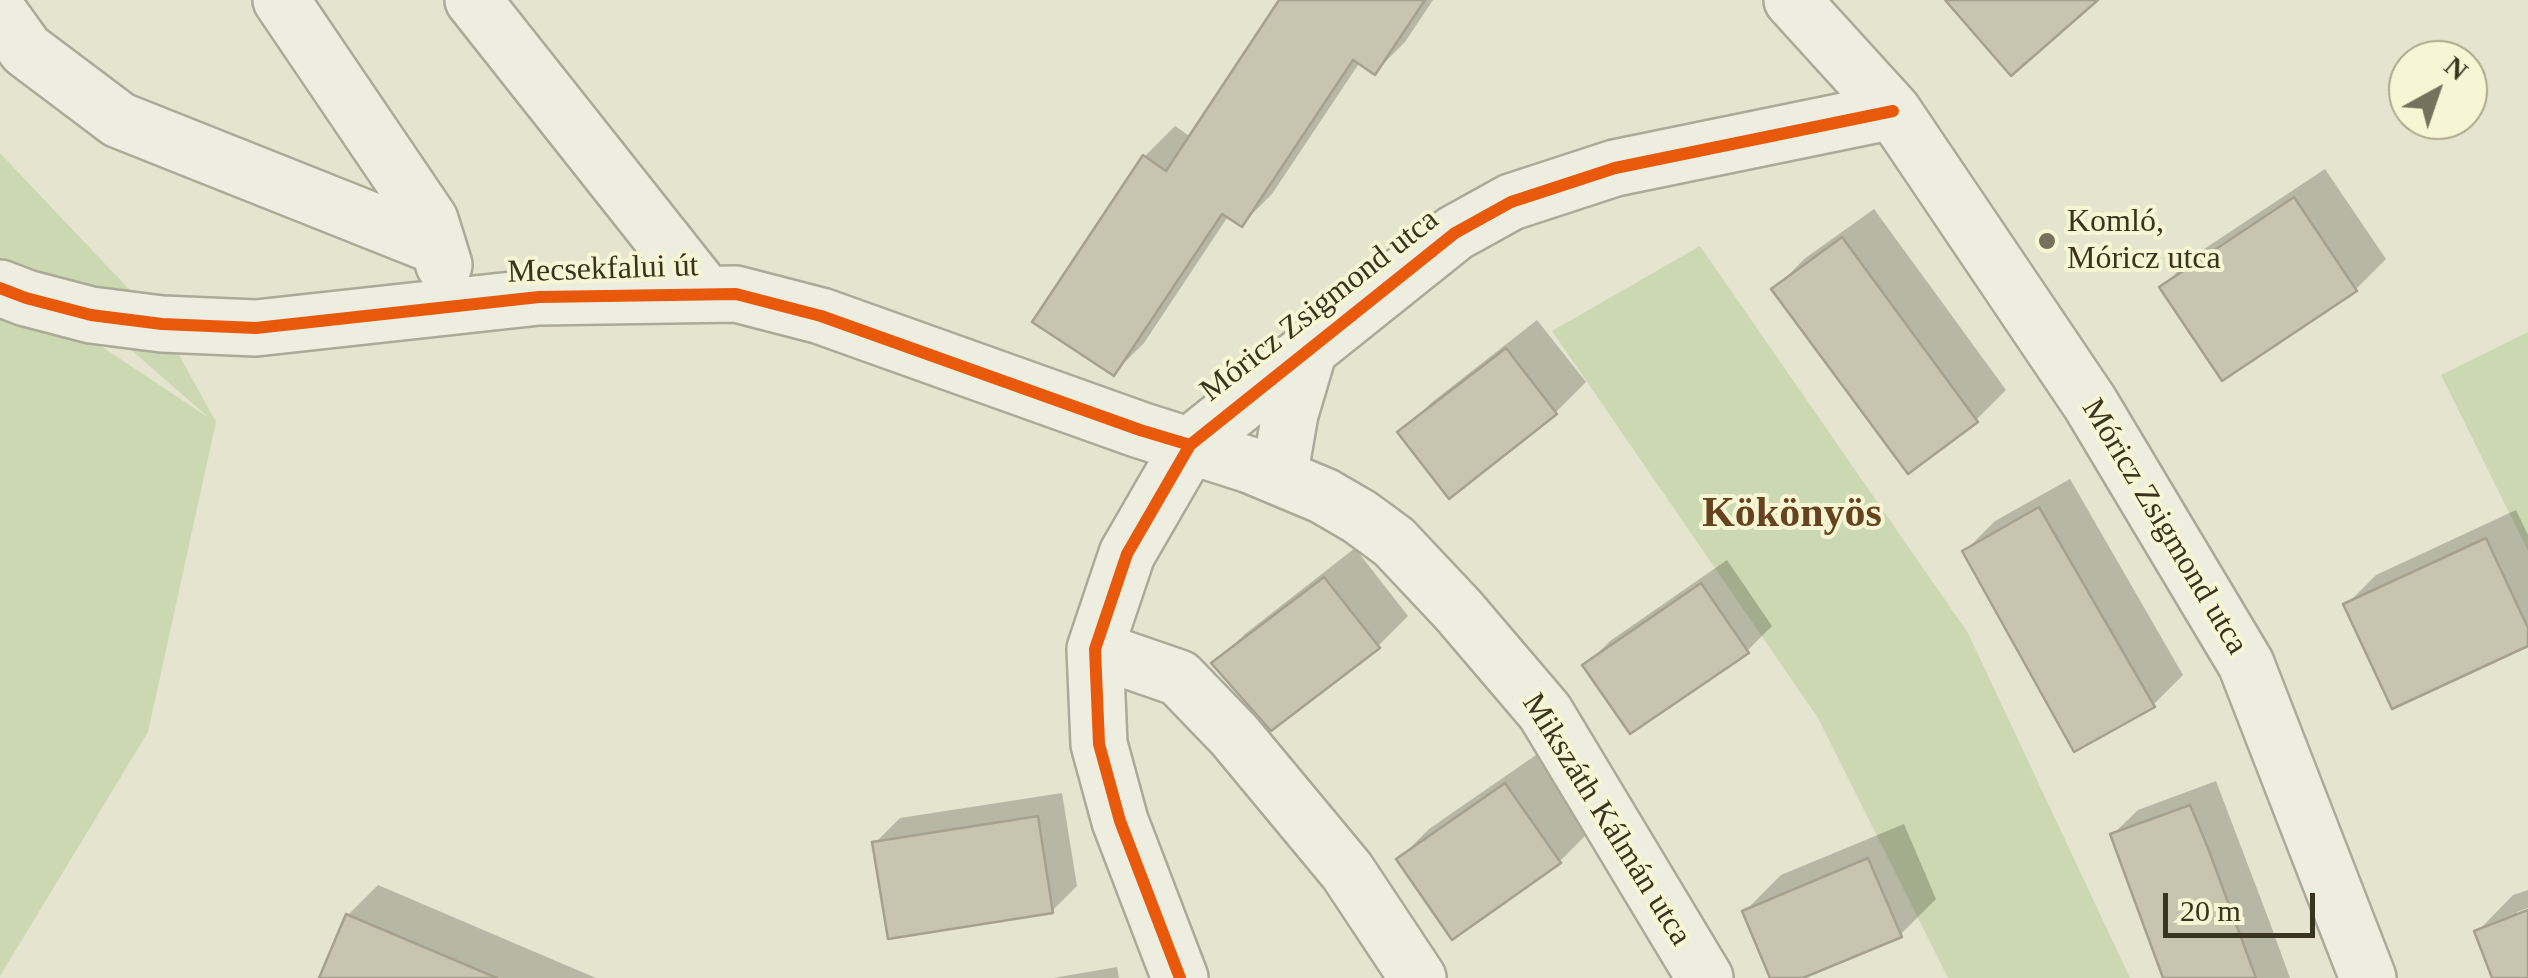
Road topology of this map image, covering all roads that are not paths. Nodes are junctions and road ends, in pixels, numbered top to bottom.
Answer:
1 (281, 0) edge
2 (474, 0) edge
3 (1792, 0) edge
4 (0, 14) edge
5 (1893, 111) junction
6 (438, 247) junction
7 (0, 288) edge
8 (706, 294) junction
9 (456, 306) junction
10 (1309, 350) junction
11 (1190, 445) junction
12 (1279, 477) junction
13 (1095, 649) junction
14 (1180, 978) edge
15 (1418, 978) edge
16 (1705, 978) edge
17 (2368, 978) edge

1 - 6 street
2 - 8 street
3 - 5 street, Móricz Zsigmond utca
4 - 6 street
5 - 10 street, Móricz Zsigmond utca
5 - 17 street, Móricz Zsigmond utca
6 - 9 street
7 - 9 street, Mecsekfalui út
8 - 9 street, Mecsekfalui út
8 - 11 street, Mecsekfalui út
10 - 11 street, Móricz Zsigmond utca
10 - 12 street
11 - 12 street, Mikszáth Kálmán utca
11 - 13 street
12 - 16 street, Mikszáth Kálmán utca
13 - 14 street
13 - 15 street

